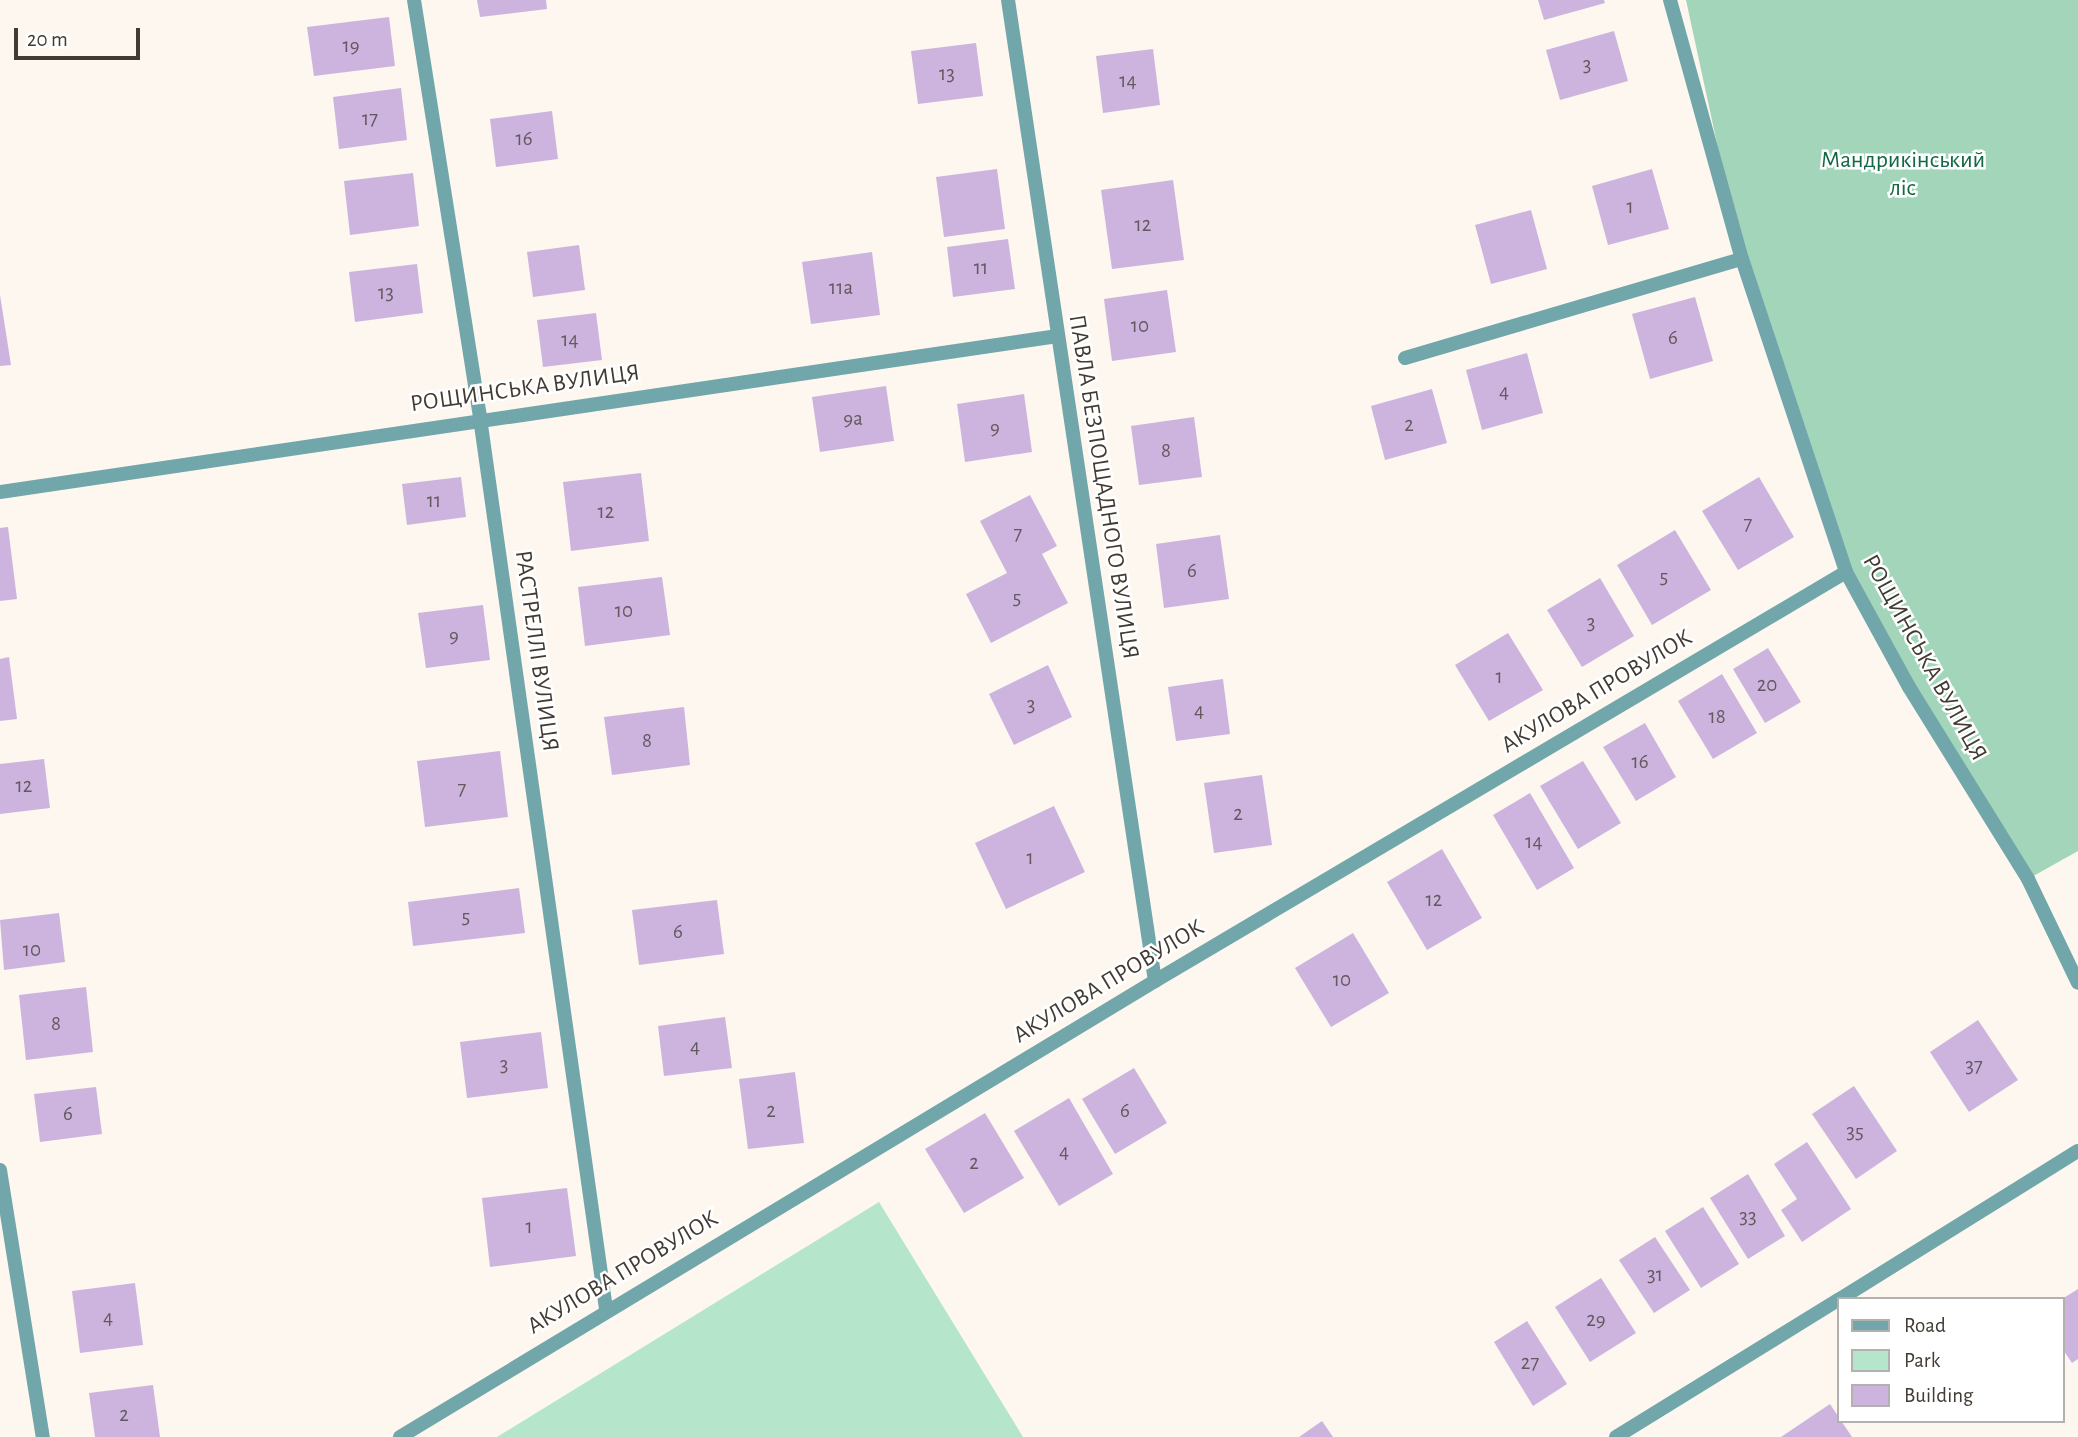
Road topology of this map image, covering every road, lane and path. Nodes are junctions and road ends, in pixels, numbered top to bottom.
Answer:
1 (414, 0) edge
2 (1008, 0) edge
3 (1670, 0) edge
4 (1742, 259) junction
5 (1058, 336) junction
6 (1405, 358) dead end
7 (480, 418) junction
8 (0, 492) edge
9 (1846, 572) junction
10 (1155, 981) junction
11 (2078, 983) edge
12 (2078, 1151) edge
13 (0, 1170) edge
14 (1842, 1297) edge
15 (1836, 1301) edge
16 (606, 1309) junction
17 (43, 1437) edge
18 (400, 1437) edge
19 (1616, 1437) edge

1 - 7 street, РАСТРЕЛЛІ ВУЛИЦЯ
2 - 5 street, ПАВЛА БЕЗПОЩАДНОГО ВУЛИЦЯ
3 - 4 street, РОЩИНСЬКА ВУЛИЦЯ
4 - 6 street
4 - 9 street, РОЩИНСЬКА ВУЛИЦЯ
5 - 7 street, РОЩИНСЬКА ВУЛИЦЯ
5 - 10 street, ПАВЛА БЕЗПОЩАДНОГО ВУЛИЦЯ
7 - 8 street, РОЩИНСЬКА ВУЛИЦЯ
7 - 16 street, РАСТРЕЛЛІ ВУЛИЦЯ
9 - 10 street, АКУЛОВА ПРОВУЛОК
9 - 11 street, РОЩИНСЬКА ВУЛИЦЯ
10 - 16 street, АКУЛОВА ПРОВУЛОК
12 - 14 street
13 - 17 street
15 - 19 street
16 - 18 street, АКУЛОВА ПРОВУЛОК

